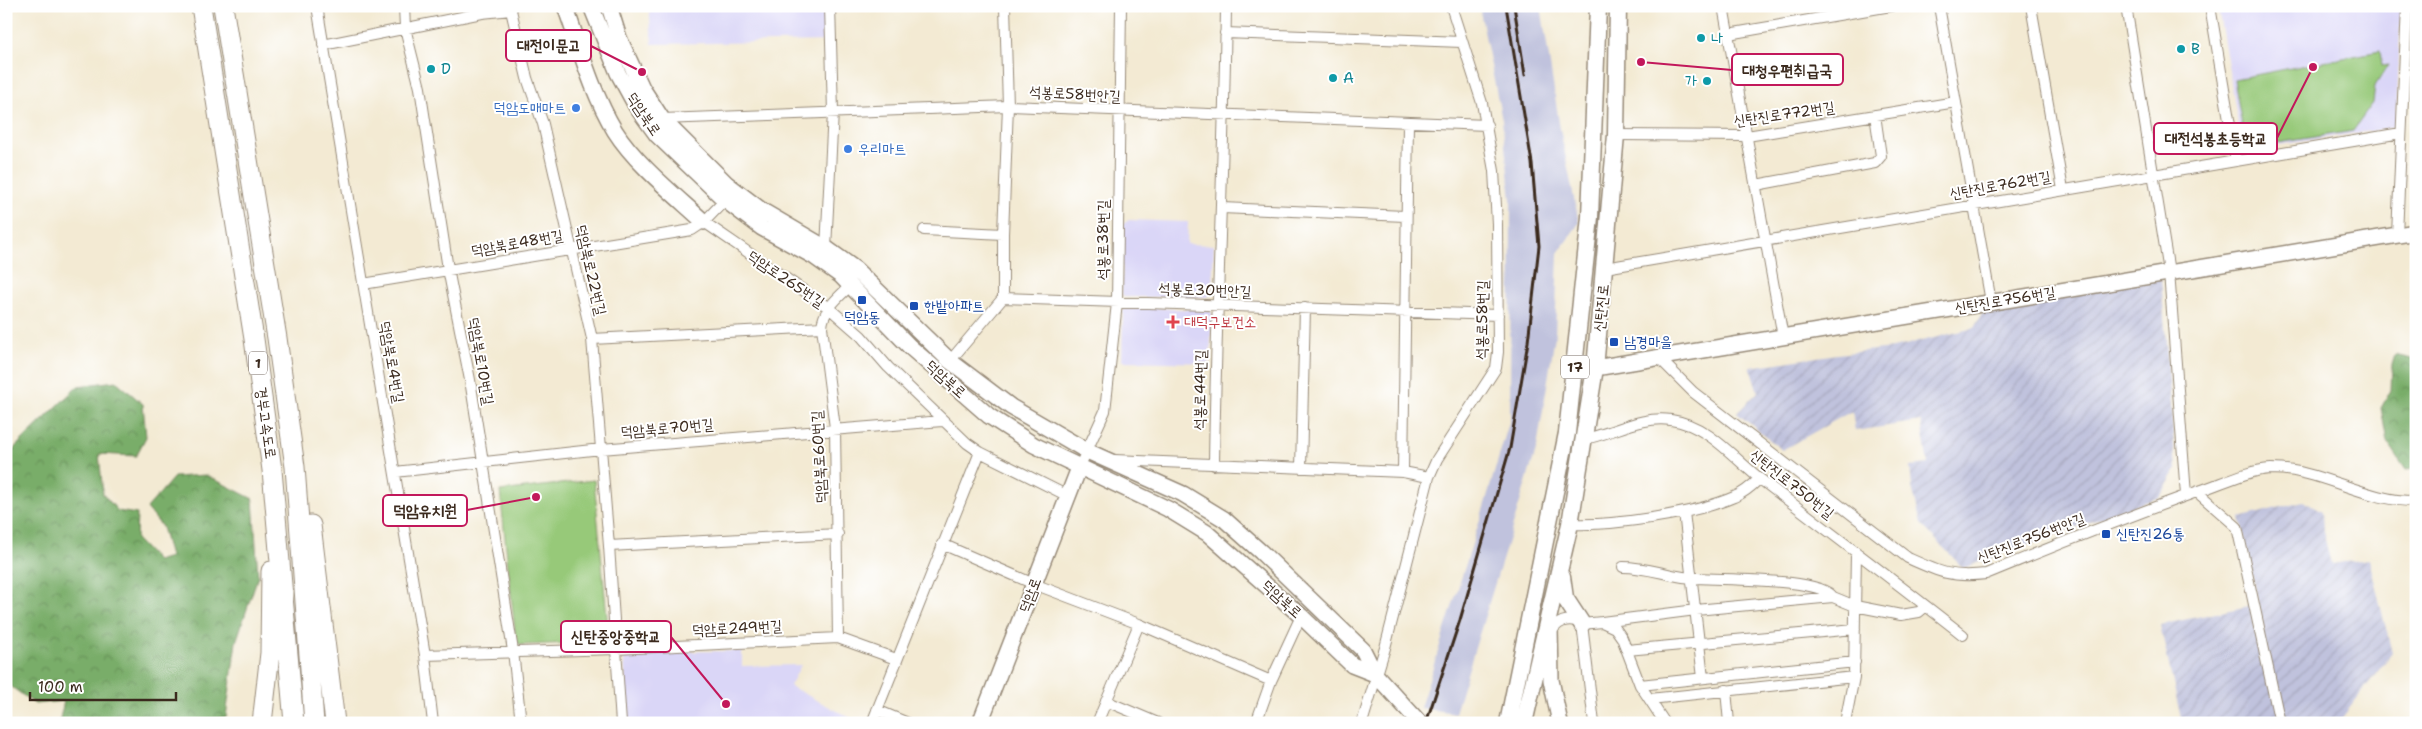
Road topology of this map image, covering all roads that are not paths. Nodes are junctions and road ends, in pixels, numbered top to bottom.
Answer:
1 (201, 6) edge
2 (223, 6) edge
3 (317, 6) edge
4 (404, 6) edge
5 (565, 6) edge
6 (591, 6) edge
7 (609, 6) edge
8 (830, 6) edge
9 (1005, 6) edge
10 (1121, 6) edge
11 (1226, 6) edge
12 (1451, 6) edge
13 (1598, 6) edge
14 (1618, 6) edge
15 (1723, 6) edge
16 (1891, 6) edge
17 (1938, 6) edge
18 (2031, 6) edge
19 (2126, 6) edge
20 (2210, 6) edge
21 (2407, 6) edge
22 (510, 8) edge
23 (405, 28) junction
24 (1226, 33) junction
25 (1728, 34) junction
26 (1462, 42) junction
27 (323, 45) junction
28 (1597, 46) junction
29 (1617, 78) junction
30 (1956, 102) junction
31 (1008, 106) junction
32 (833, 112) junction
33 (1119, 112) junction
34 (1875, 115) junction
35 (1224, 116) junction
36 (662, 119) junction
37 (1408, 122) junction
38 (1487, 125) junction
39 (2401, 133) junction
40 (1616, 135) junction
41 (1747, 136) junction
42 (2236, 161) junction
43 (2153, 175) junction
44 (1756, 185) junction
45 (2063, 190) junction
46 (725, 200) junction
47 (1974, 205) junction
48 (1222, 208) junction
49 (1406, 216) junction
50 (704, 222) junction
51 (924, 230) dead end
52 (2416, 232) edge
53 (1003, 234) junction
54 (2397, 235) junction
55 (1766, 240) junction
56 (826, 248) junction
57 (570, 249) junction
58 (1605, 268) junction
59 (448, 269) junction
60 (2169, 272) junction
61 (364, 284) junction
62 (850, 285) junction
63 (1004, 298) junction
64 (1991, 302) junction
65 (1117, 303) junction
66 (1216, 305) junction
67 (829, 308) junction
68 (1305, 308) junction
69 (1405, 311) junction
70 (1498, 314) junction
71 (822, 327) junction
72 (1784, 337) junction
73 (277, 338) junction
74 (592, 339) junction
75 (1658, 358) junction
76 (950, 361) junction
77 (1595, 368) junction
78 (942, 421) junction
79 (834, 428) junction
80 (1584, 439) junction
81 (269, 443) junction
82 (601, 449) junction
83 (1086, 451) junction
84 (980, 452) junction
85 (1108, 460) junction
86 (482, 464) junction
87 (1214, 466) junction
88 (1079, 468) junction
89 (1300, 468) junction
90 (395, 472) junction
91 (1403, 472) junction
92 (1429, 477) junction
93 (1759, 478) junction
94 (2197, 492) junction
95 (2186, 495) junction
96 (1070, 496) junction
97 (2416, 501) edge
98 (1684, 512) junction
99 (1570, 524) junction
100 (838, 534) junction
101 (942, 544) junction
102 (610, 546) junction
103 (1856, 552) junction
104 (1561, 567) junction
105 (1623, 567) dead end
106 (1693, 576) junction
107 (1034, 584) junction
108 (1833, 598) junction
109 (1552, 605) junction
110 (1855, 606) junction
111 (1926, 606) junction
112 (1696, 610) junction
113 (1301, 616) junction
114 (1602, 622) junction
115 (1139, 624) junction
116 (1582, 624) junction
117 (1855, 629) junction
118 (1962, 635) dead end
119 (1550, 637) junction
120 (838, 638) junction
121 (1700, 642) junction
122 (616, 649) junction
123 (1627, 650) junction
124 (512, 651) junction
125 (425, 655) junction
126 (896, 660) junction
127 (1855, 662) junction
128 (1375, 674) junction
129 (1854, 677) junction
130 (1703, 678) junction
131 (1271, 681) junction
132 (1640, 685) junction
133 (1726, 690) junction
134 (1650, 699) junction
135 (1106, 701) junction
136 (877, 710) junction
137 (262, 723) edge
138 (294, 723) edge
139 (314, 723) edge
140 (335, 723) edge
141 (432, 723) edge
142 (521, 723) edge
143 (621, 723) edge
144 (872, 723) edge
145 (908, 723) edge
146 (980, 723) edge
147 (1098, 723) edge
148 (1158, 723) edge
149 (1256, 723) edge
150 (1362, 723) edge
151 (1420, 723) edge
152 (1508, 723) edge
153 (1524, 723) edge
154 (1560, 723) edge
155 (1594, 723) edge
156 (1665, 723) edge
157 (1729, 723) edge
158 (1845, 723) edge
159 (2280, 723) edge

1 - 81 highway, 경부고속도로 / 1
2 - 73 highway, 경부고속도로 / 1
3 - 27 street, 덕암북로4번길
4 - 23 street, 덕암북로10번길
5 - 50 street, 덕암로265번길
6 - 46 street, 덕암북로
7 - 36 street, 덕암북로
8 - 32 street
9 - 31 street
10 - 33 street, 석봉로38번길
11 - 24 street, 석봉로44번길
12 - 26 street, 석봉로58번길
13 - 28 main road, 신탄진로 / 17
14 - 29 main road, 신탄진로 / 17
15 - 25 street
16 - 25 street
17 - 30 street
18 - 45 street
19 - 43 street
20 - 42 street
21 - 39 street
22 - 23 street
22 - 57 street, 덕암북로22번길
23 - 27 street
23 - 59 street, 덕암북로10번길
24 - 26 street
24 - 35 street, 석봉로44번길
25 - 41 street
26 - 38 street, 석봉로58번길
27 - 61 street, 덕암북로4번길
28 - 29 main road
28 - 152 main road, 신탄진로 / 17
29 - 40 main road, 신탄진로 / 17
30 - 34 street, 신탄진로772번길
30 - 47 street
31 - 32 street, 석봉로58번안길
31 - 33 street, 석봉로58번안길
31 - 53 street
32 - 36 street, 석봉로58번안길
32 - 56 street
33 - 35 street, 석봉로58번안길
33 - 65 street, 석봉로38번길
34 - 41 street, 신탄진로772번길
34 - 44 street
35 - 37 street, 석봉로58번안길
35 - 48 street, 석봉로44번길
36 - 56 street, 덕암북로
37 - 38 street, 석봉로58번안길
37 - 49 street
38 - 70 street, 석봉로58번길
39 - 42 street, 신탄진로762번길
39 - 54 street
40 - 41 street, 신탄진로772번길
40 - 58 main road, 신탄진로 / 17
41 - 44 street
42 - 43 street, 신탄진로762번길
43 - 45 street, 신탄진로762번길
43 - 60 street
44 - 55 street
45 - 47 street, 신탄진로762번길
46 - 50 street, 덕암북로48번길
46 - 62 street, 덕암북로
47 - 55 street, 신탄진로762번길
47 - 64 street
48 - 49 street
48 - 66 street, 석봉로44번길
49 - 69 street
50 - 57 street, 덕암북로48번길
50 - 67 street, 덕암로265번길
51 - 53 street
52 - 54 street, 신탄진로756번길
53 - 63 street
54 - 60 street, 신탄진로756번길
55 - 58 street, 신탄진로762번길
55 - 72 street
56 - 76 street, 덕암북로
57 - 59 street, 덕암북로48번길
57 - 74 street, 덕암북로22번길
58 - 77 main road, 신탄진로 / 17
59 - 61 street, 덕암북로48번길
59 - 86 street, 덕암북로10번길
60 - 64 street, 신탄진로756번길
60 - 95 street
61 - 90 street, 덕암북로4번길
62 - 67 street, 덕암북로60번길
62 - 88 street, 덕암북로
63 - 65 street, 석봉로30번안길
63 - 76 street
64 - 72 street, 신탄진로756번길
65 - 66 street, 석봉로30번안길
65 - 83 street, 석봉로38번길
66 - 68 street, 석봉로30번안길
66 - 87 street, 석봉로44번길
67 - 71 street, 덕암북로60번길
67 - 78 street, 덕암로265번길
68 - 69 street, 석봉로30번안길
68 - 89 street
69 - 70 street, 석봉로30번안길
69 - 91 street
70 - 92 street, 석봉로58번길
71 - 74 street
71 - 79 street, 덕암북로60번길
72 - 75 street, 신탄진로756번길
73 - 139 highway, 경부고속도로 / 1
73 - 140 highway
74 - 82 street, 덕암북로22번길
75 - 77 street, 신탄진로756번길
75 - 95 street, 신탄진로756번안길
76 - 83 street, 덕암북로
77 - 80 main road, 신탄진로 / 17
78 - 79 street, 덕암북로70번길
78 - 84 street, 덕암로265번길
79 - 82 street, 덕암북로70번길
79 - 100 street, 덕암북로60번길
80 - 93 street, 신탄진로750번길
80 - 99 main road, 신탄진로 / 17
81 - 137 highway
81 - 138 highway, 경부고속도로 / 1
82 - 86 street, 덕암북로70번길
82 - 102 street, 덕암북로22번길
83 - 85 street, 덕암북로
83 - 88 street, 석봉로38번길
84 - 96 street, 덕암로265번길
84 - 101 street
85 - 87 street
85 - 128 street, 덕암북로
86 - 90 street, 덕암북로70번길
86 - 124 street, 덕암북로10번길
87 - 89 street
88 - 96 street, 덕암로
88 - 113 street, 덕암북로
89 - 91 street
90 - 125 street, 덕암북로4번길
91 - 92 street
92 - 128 street, 석봉로58번길
93 - 98 street
93 - 103 street, 신탄진로750번길
94 - 95 street, 신탄진로756번안길
94 - 97 street, 신탄진로756번안길
94 - 159 street
96 - 107 street, 덕암로
98 - 99 street
98 - 106 street
99 - 104 main road, 신탄진로 / 17
100 - 102 street
100 - 120 street, 덕암북로60번길
101 - 107 street
101 - 126 street
102 - 122 street, 덕암북로22번길
103 - 110 street
103 - 111 street, 신탄진로750번길
104 - 109 main road, 신탄진로 / 17
104 - 116 main road
105 - 106 street
106 - 108 street
106 - 112 street
107 - 115 street
107 - 146 street, 덕암로
108 - 110 street
108 - 112 street
109 - 119 street
109 - 153 main road, 신탄진로 / 17
110 - 111 street
110 - 117 street
111 - 118 street, 신탄진로750번길
112 - 114 street
112 - 121 street
113 - 128 street, 덕암북로
113 - 131 street
114 - 116 street
114 - 123 street
115 - 131 street
115 - 135 street
116 - 119 street
116 - 155 street
117 - 121 street
117 - 127 street
119 - 154 street
120 - 122 street, 덕암로249번길
120 - 126 street, 덕암로249번길
121 - 123 street
121 - 130 street
122 - 124 street, 덕암로249번길
122 - 143 street, 덕암북로22번길
123 - 132 street
124 - 125 street, 덕암로249번길
124 - 142 street, 덕암북로10번길
125 - 141 street, 덕암북로4번길
126 - 136 street
127 - 129 street
127 - 130 street
128 - 150 street, 석봉로58번길
128 - 151 street, 덕암북로
129 - 133 street
129 - 158 street
130 - 132 street
131 - 149 street
132 - 134 street
133 - 134 street
133 - 157 street
134 - 156 street
135 - 147 street
135 - 148 street
136 - 144 street
136 - 145 street

